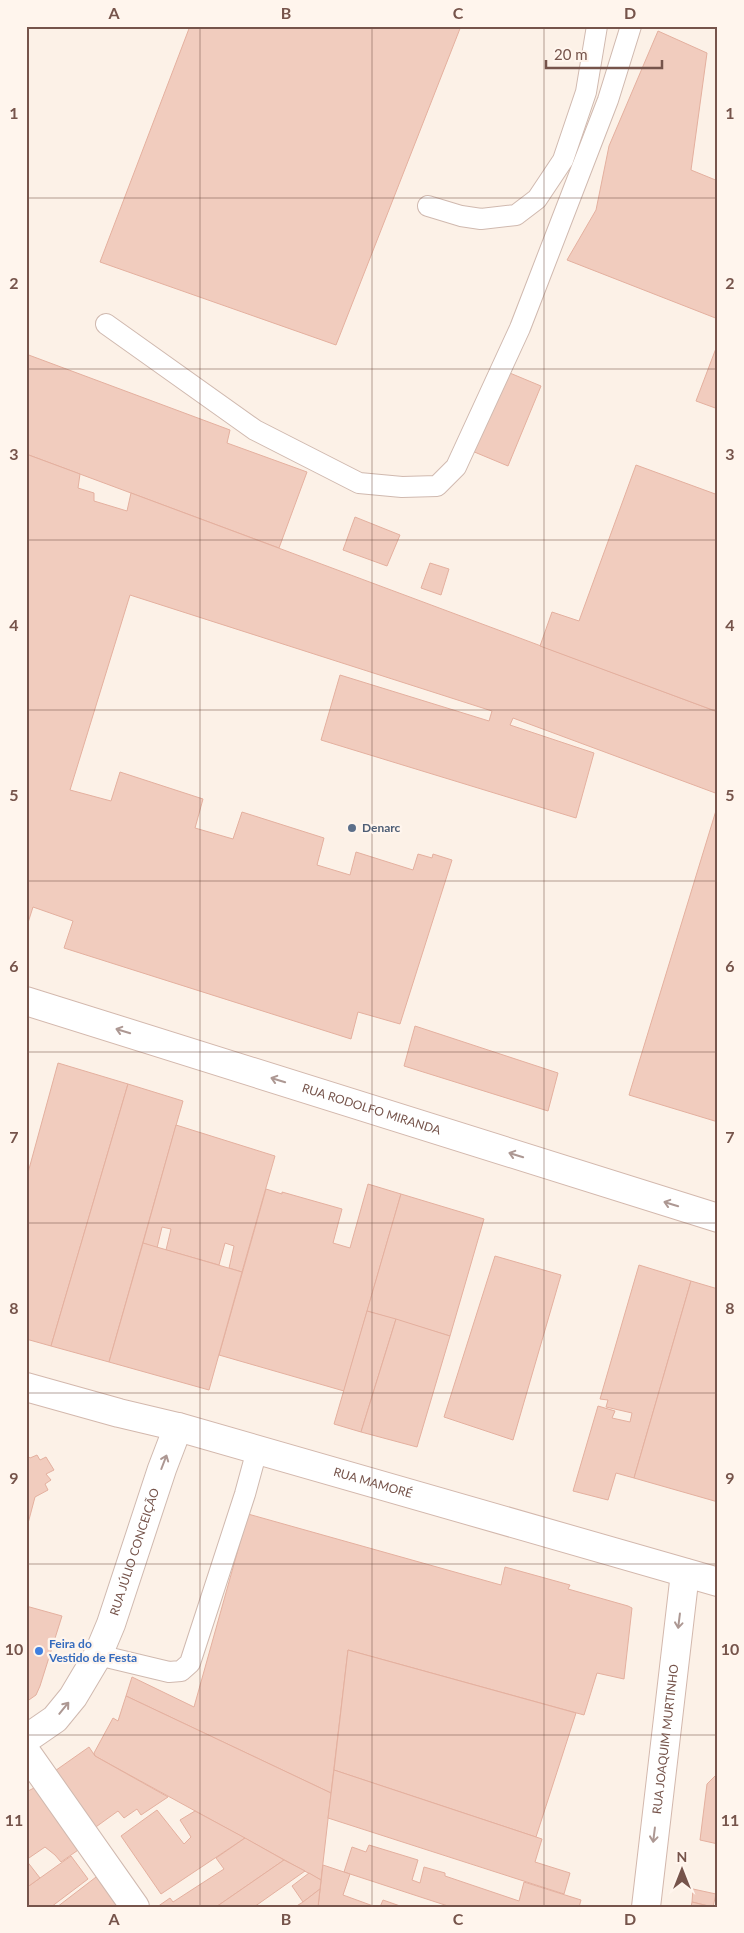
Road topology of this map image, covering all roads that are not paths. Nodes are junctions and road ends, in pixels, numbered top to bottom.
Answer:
1 (597, 26) edge
2 (631, 26) edge
3 (428, 206) dead end
4 (106, 324) dead end
5 (26, 1001) edge
6 (718, 1218) edge
7 (26, 1387) edge
8 (178, 1427) junction
9 (257, 1450) junction
10 (685, 1573) junction
11 (718, 1582) edge
12 (98, 1655) junction
13 (26, 1739) edge
14 (26, 1752) edge
15 (135, 1907) edge
16 (646, 1907) edge

1 - 3 lane
2 - 4 lane
6 -> 5 street, RUA RODOLFO MIRANDA
7 - 8 street, RUA MAMORÉ
8 - 9 street, RUA MAMORÉ
12 -> 8 street, RUA JÚLIO CONCEIÇÃO
9 - 10 street, RUA MAMORÉ
9 - 12 lane
10 - 11 street, RUA MAMORÉ
10 -> 16 street, RUA JOAQUIM MURTINHO
13 -> 12 street, RUA JÚLIO CONCEIÇÃO
14 - 15 street

